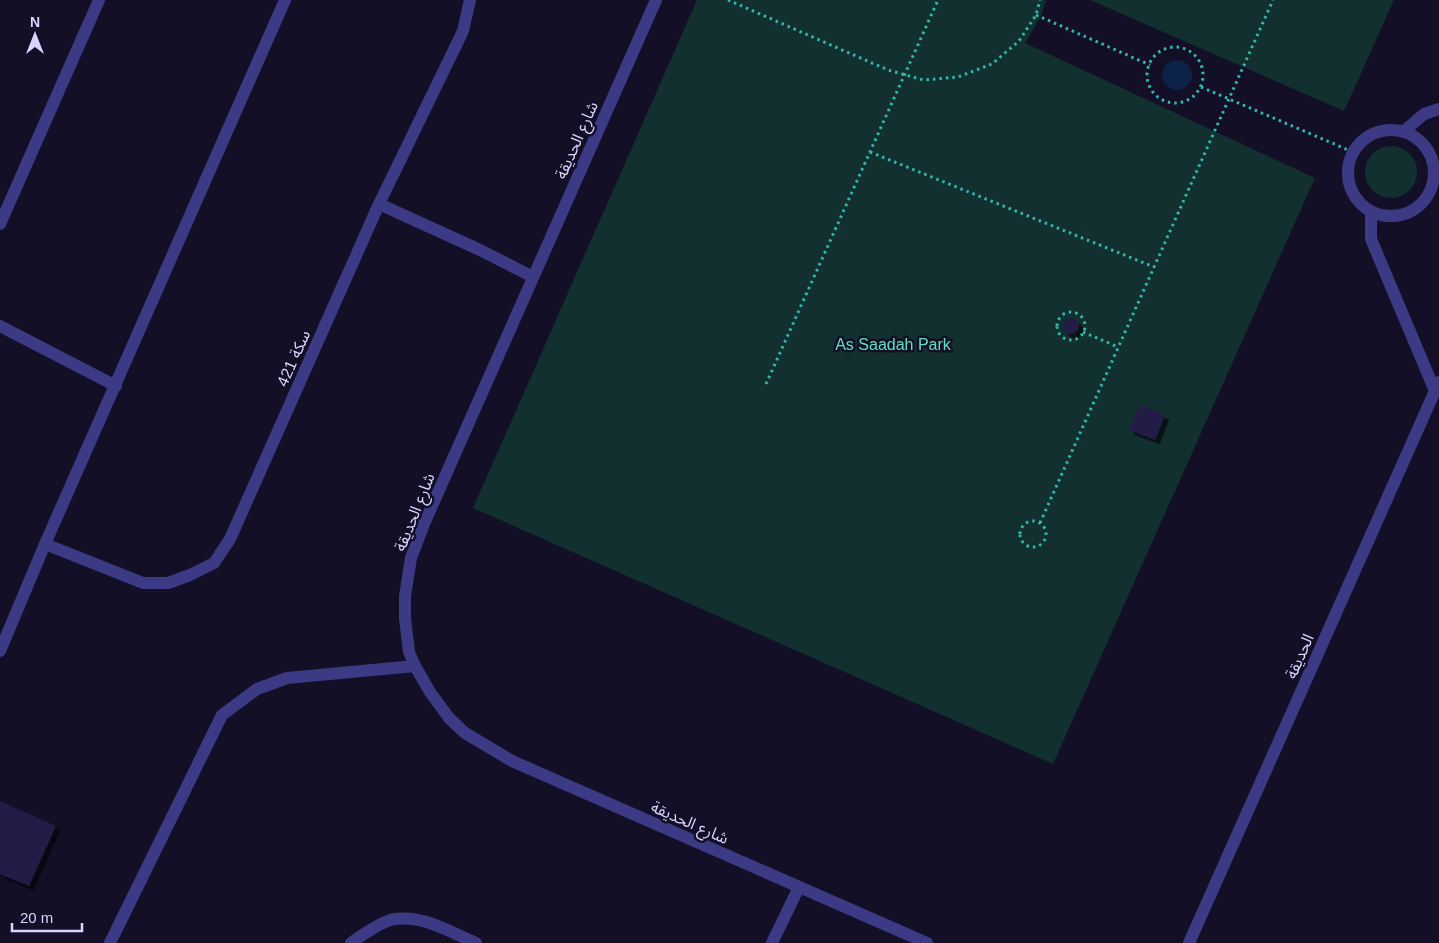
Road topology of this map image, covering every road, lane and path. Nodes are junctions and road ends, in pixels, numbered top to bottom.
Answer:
1 (99, 0) edge
2 (285, 0) edge
3 (470, 0) edge
4 (656, 0) edge
5 (728, 0) edge
6 (938, 0) edge
7 (1040, 0) edge
8 (1272, 0) edge
9 (1036, 15) junction
10 (1150, 64) junction
11 (905, 75) junction
12 (1201, 87) junction
13 (1229, 98) junction
14 (1439, 109) edge
15 (1403, 132) junction
16 (870, 152) junction
17 (1353, 152) junction
18 (380, 204) junction
19 (1371, 212) junction
20 (0, 224) edge
21 (1154, 267) junction
22 (534, 277) junction
23 (0, 326) edge
24 (1083, 332) junction
25 (1118, 347) junction
26 (766, 384) dead end
27 (116, 386) junction
28 (1437, 386) edge
29 (1040, 523) junction
30 (45, 544) junction
31 (0, 650) edge
32 (415, 666) junction
33 (799, 887) junction
34 (110, 943) edge
35 (351, 943) edge
36 (476, 943) edge
37 (772, 943) edge
38 (927, 943) edge
39 (1190, 943) edge

1 - 20 street
2 - 27 street
3 - 18 street, سكة 421
4 - 22 street, شارع الحديقة
5 - 11 path
6 - 11 path
7 - 9 path
8 - 13 path
9 - 10 path
9 - 11 path
10 - 12 path
10 - 12 path
11 - 16 path
12 - 13 path
13 - 17 path
13 - 21 path
14 - 15 street
15 - 17 street
15 - 19 street
16 - 21 path
16 - 26 path
17 - 19 street
18 - 22 street
18 - 30 street, سكة 421
19 - 28 street
21 - 25 path
22 - 32 street, شارع الحديقة
23 - 27 street
24 - 24 path
24 - 25 path
25 - 29 path
27 - 30 street
28 - 39 street, الحديقة
29 - 29 path
30 - 31 street
32 - 33 street, شارع الحديقة
32 - 34 street
33 - 37 street
33 - 38 street, شارع الحديقة
35 - 36 street

